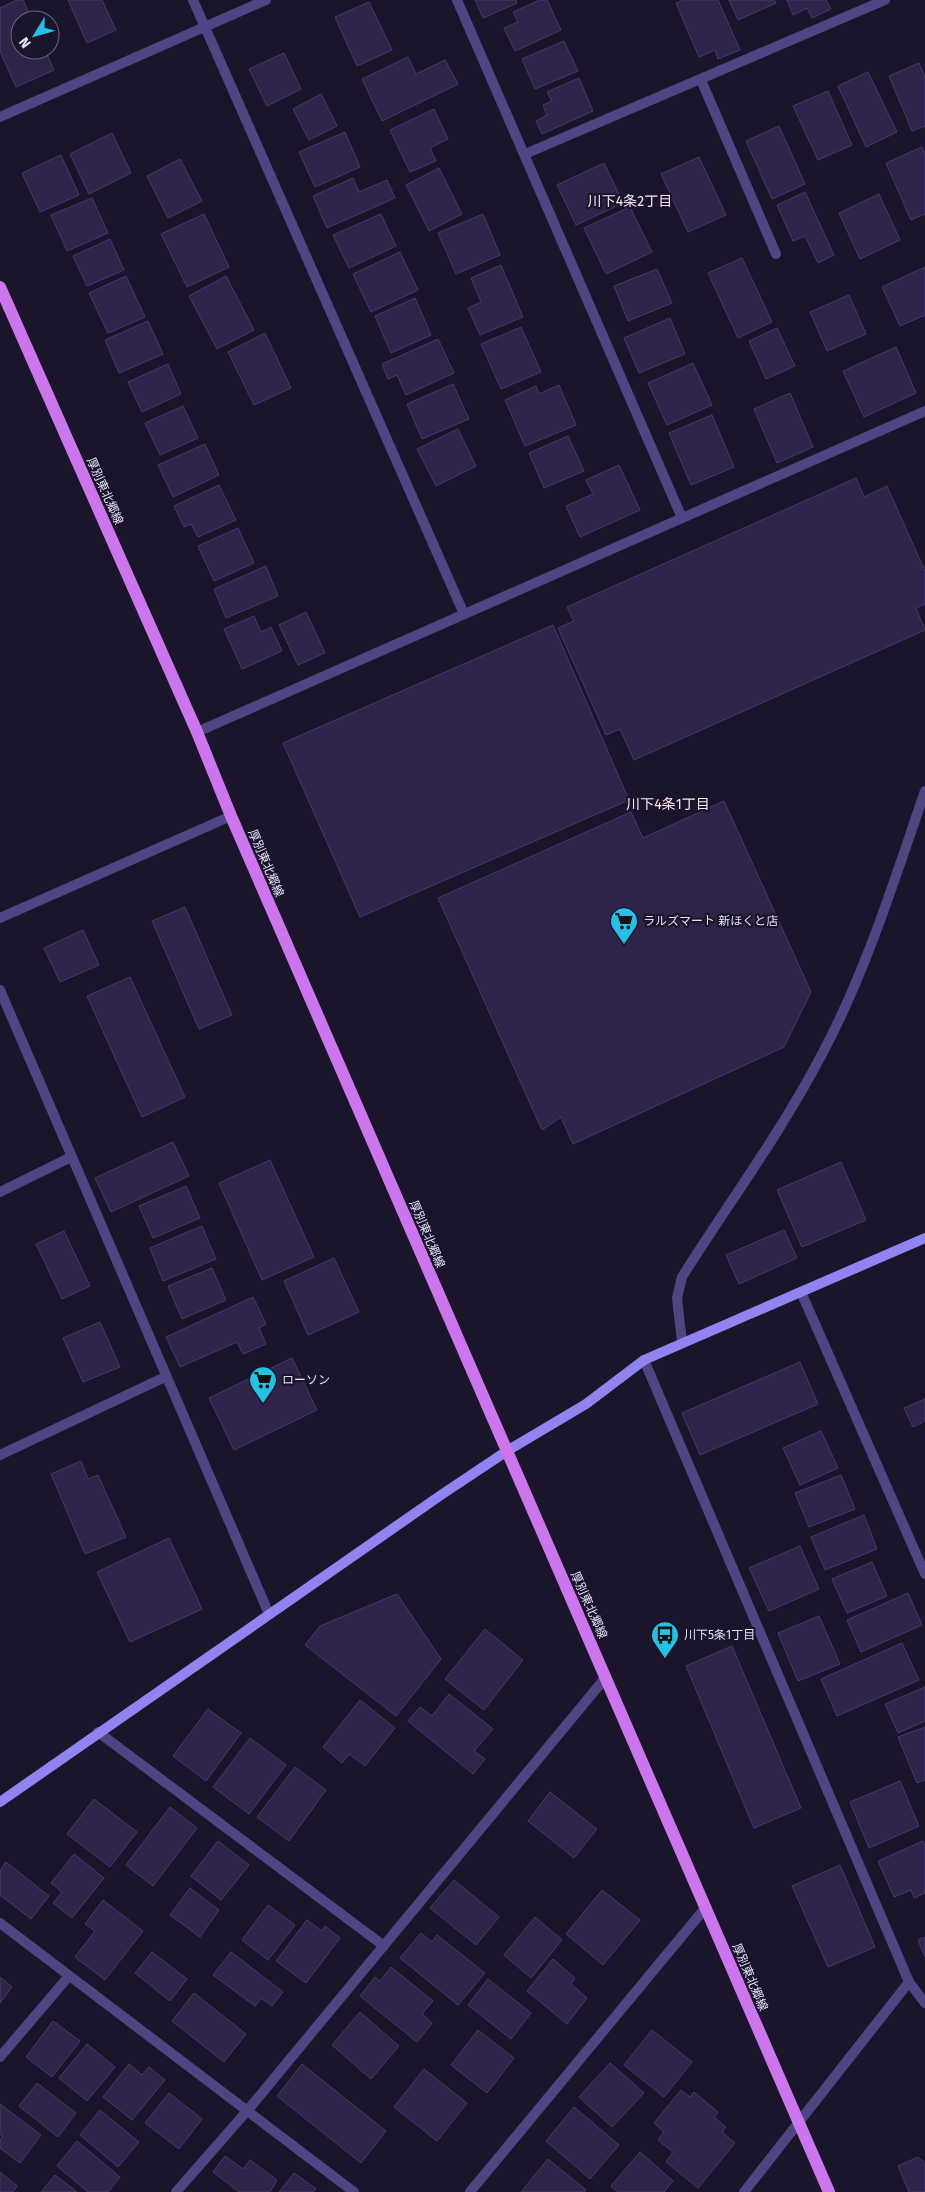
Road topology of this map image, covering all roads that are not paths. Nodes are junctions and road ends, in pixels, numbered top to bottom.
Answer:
1 (193, 0) edge
2 (266, 0) edge
3 (457, 0) edge
4 (886, 0) edge
5 (205, 27) junction
6 (701, 80) junction
7 (0, 117) edge
8 (525, 154) junction
9 (776, 254) dead end
10 (0, 287) edge
11 (925, 411) edge
12 (682, 518) junction
13 (464, 614) junction
14 (197, 732) junction
15 (925, 791) edge
16 (231, 816) junction
17 (0, 918) edge
18 (0, 990) edge
19 (71, 1157) junction
20 (0, 1192) edge
21 (925, 1238) edge
22 (801, 1292) junction
23 (682, 1342) junction
24 (644, 1360) junction
25 (165, 1377) junction
26 (507, 1451) junction
27 (0, 1456) edge
28 (925, 1574) edge
29 (269, 1614) junction
30 (606, 1677) junction
31 (98, 1732) junction
32 (0, 1802) edge
33 (706, 1907) junction
34 (0, 1923) edge
35 (384, 1946) junction
36 (69, 1976) junction
37 (909, 1982) junction
38 (925, 2003) edge
39 (0, 2057) edge
40 (247, 2110) junction
41 (798, 2126) junction
42 (176, 2192) edge
43 (354, 2192) edge
44 (470, 2192) edge
45 (744, 2192) edge
46 (829, 2192) edge

1 - 5 street
2 - 5 street
3 - 8 street
4 - 6 street
5 - 7 street
5 - 13 street
6 - 8 street
6 - 9 street
8 - 12 street
10 - 14 main road, 厚別東北郷線
11 - 12 street
12 - 13 street
13 - 14 street
14 - 16 main road, 厚別東北郷線
15 - 23 street
16 - 17 street
16 - 26 main road, 厚別東北郷線
18 - 19 street
19 - 20 street
19 - 25 street
21 - 22 street
22 - 23 street
22 - 28 street
23 - 24 street
24 - 26 street
24 - 37 street
25 - 27 street
25 - 29 street
26 - 29 street
26 - 30 main road, 厚別東北郷線
29 - 31 street
30 - 33 main road, 厚別東北郷線
30 - 35 street
31 - 32 street
31 - 35 street
33 - 41 main road, 厚別東北郷線
33 - 44 street
34 - 36 street
35 - 40 street
36 - 39 street
36 - 40 street
37 - 38 street
37 - 41 street
40 - 42 street
40 - 43 street
41 - 45 street
41 - 46 main road, 厚別東北郷線

